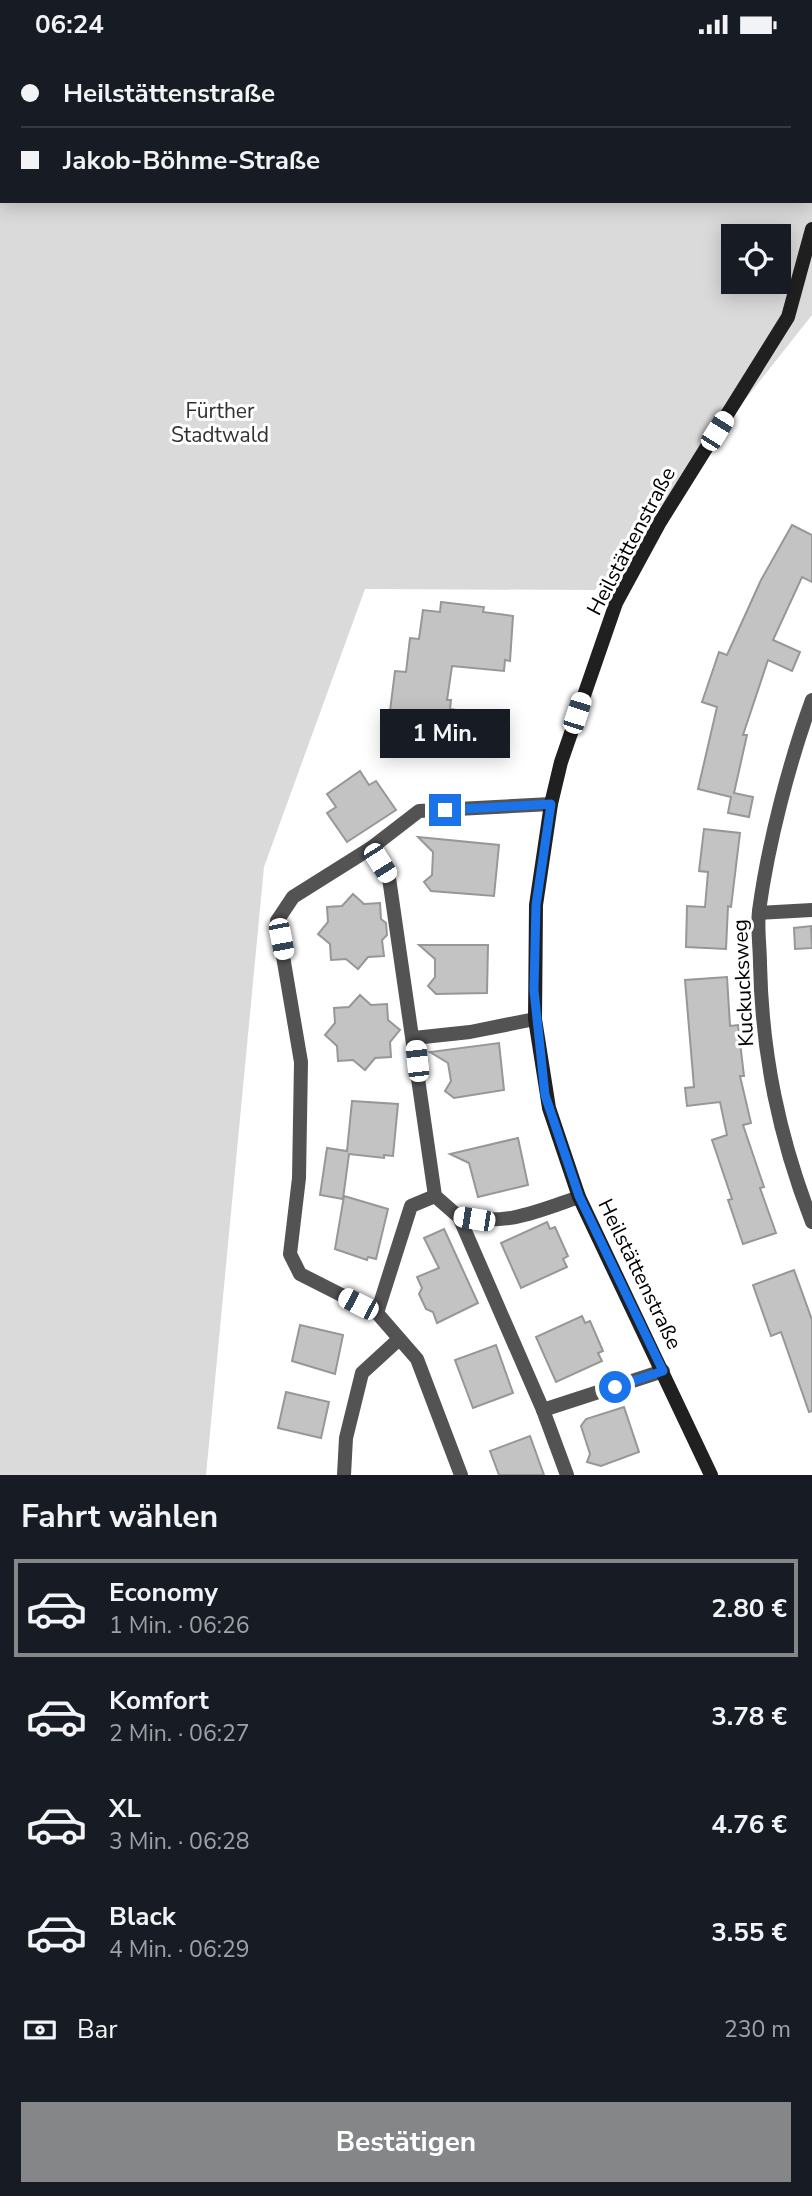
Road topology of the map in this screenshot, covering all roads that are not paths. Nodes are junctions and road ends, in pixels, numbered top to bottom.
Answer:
1 (812, 229) edge
2 (812, 700) edge
3 (551, 804) junction
4 (371, 848) junction
5 (812, 910) edge
6 (759, 913) junction
7 (536, 1019) junction
8 (414, 1038) junction
9 (435, 1196) junction
10 (579, 1196) junction
11 (459, 1217) junction
12 (812, 1222) edge
13 (377, 1313) junction
14 (398, 1340) junction
15 (663, 1371) junction
16 (543, 1410) junction
17 (344, 1475) edge
18 (461, 1475) edge
19 (567, 1475) edge
20 (710, 1475) edge

1 - 3 street, Heilstättenstraße
2 - 6 street, Kuckucksweg
3 - 4 street
3 - 7 street, Heilstättenstraße
4 - 8 street
4 - 13 street
5 - 6 street
6 - 12 street, Kuckucksweg
7 - 8 street
7 - 10 street, Heilstättenstraße
8 - 9 street
9 - 11 street
9 - 13 street
10 - 11 street, Heilstättenstraße
10 - 15 street, Heilstättenstraße
11 - 16 street
13 - 14 street
14 - 17 street
14 - 18 street
15 - 16 street, Heilstättenstraße
15 - 20 street, Heilstättenstraße
16 - 19 street

